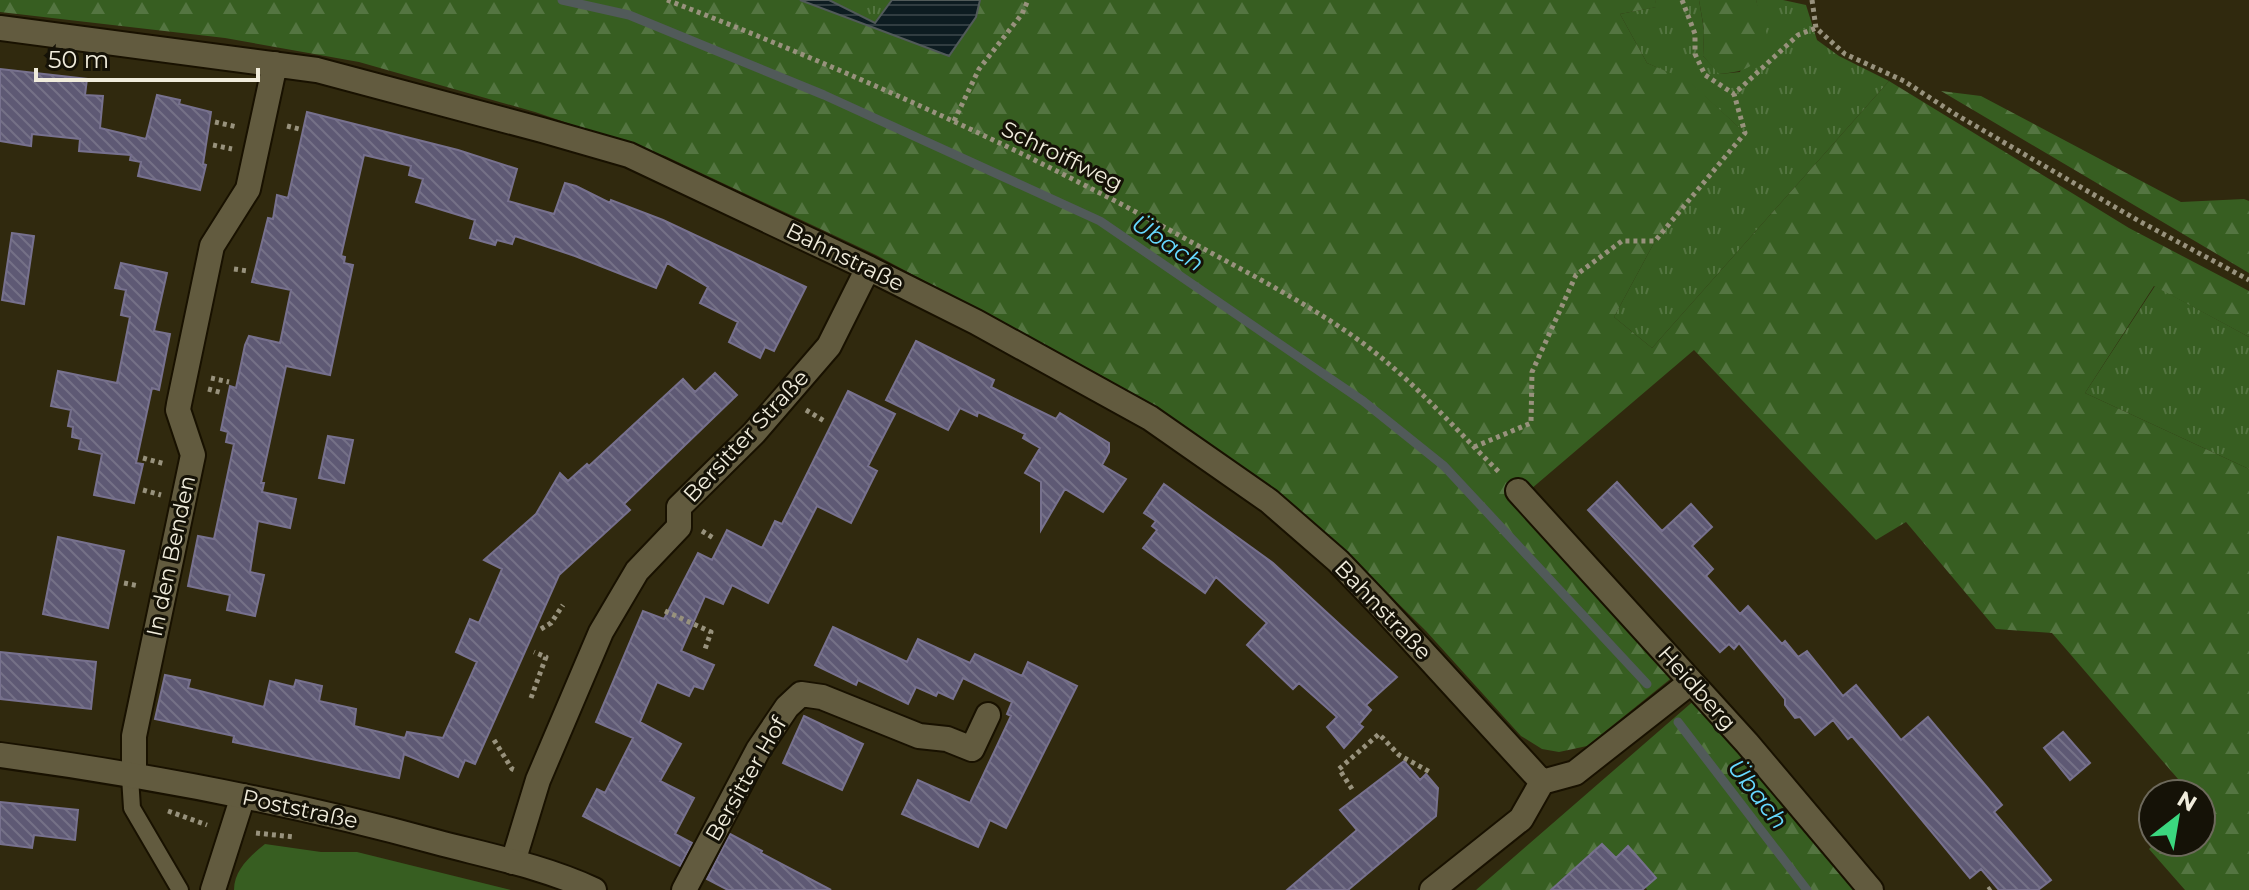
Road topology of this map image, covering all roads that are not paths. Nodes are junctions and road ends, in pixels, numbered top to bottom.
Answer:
1 (0, 28) edge
2 (275, 64) junction
3 (868, 268) junction
4 (1518, 491) road end
5 (1691, 682) junction
6 (988, 715) dead end
7 (0, 755) edge
8 (132, 777) junction
9 (1542, 782) junction
10 (243, 796) junction
11 (513, 862) junction
12 (180, 890) edge
13 (213, 890) edge
14 (594, 890) edge
15 (684, 890) edge
16 (1432, 890) edge
17 (1871, 890) edge

1 - 2 street, Bahnstraße
2 - 3 street, Bahnstraße
2 - 8 street, In den Benden
3 - 9 street, Bahnstraße
3 - 11 street, Bersitter Straße
4 - 5 street, Heidberg
5 - 9 street
5 - 17 street, Heidberg
6 - 15 street, Bersitter Hof
7 - 8 street, Poststraße
8 - 10 street, Poststraße
8 - 12 lane
9 - 16 street
10 - 11 street, Poststraße
10 - 13 street
11 - 14 street, Poststraße

